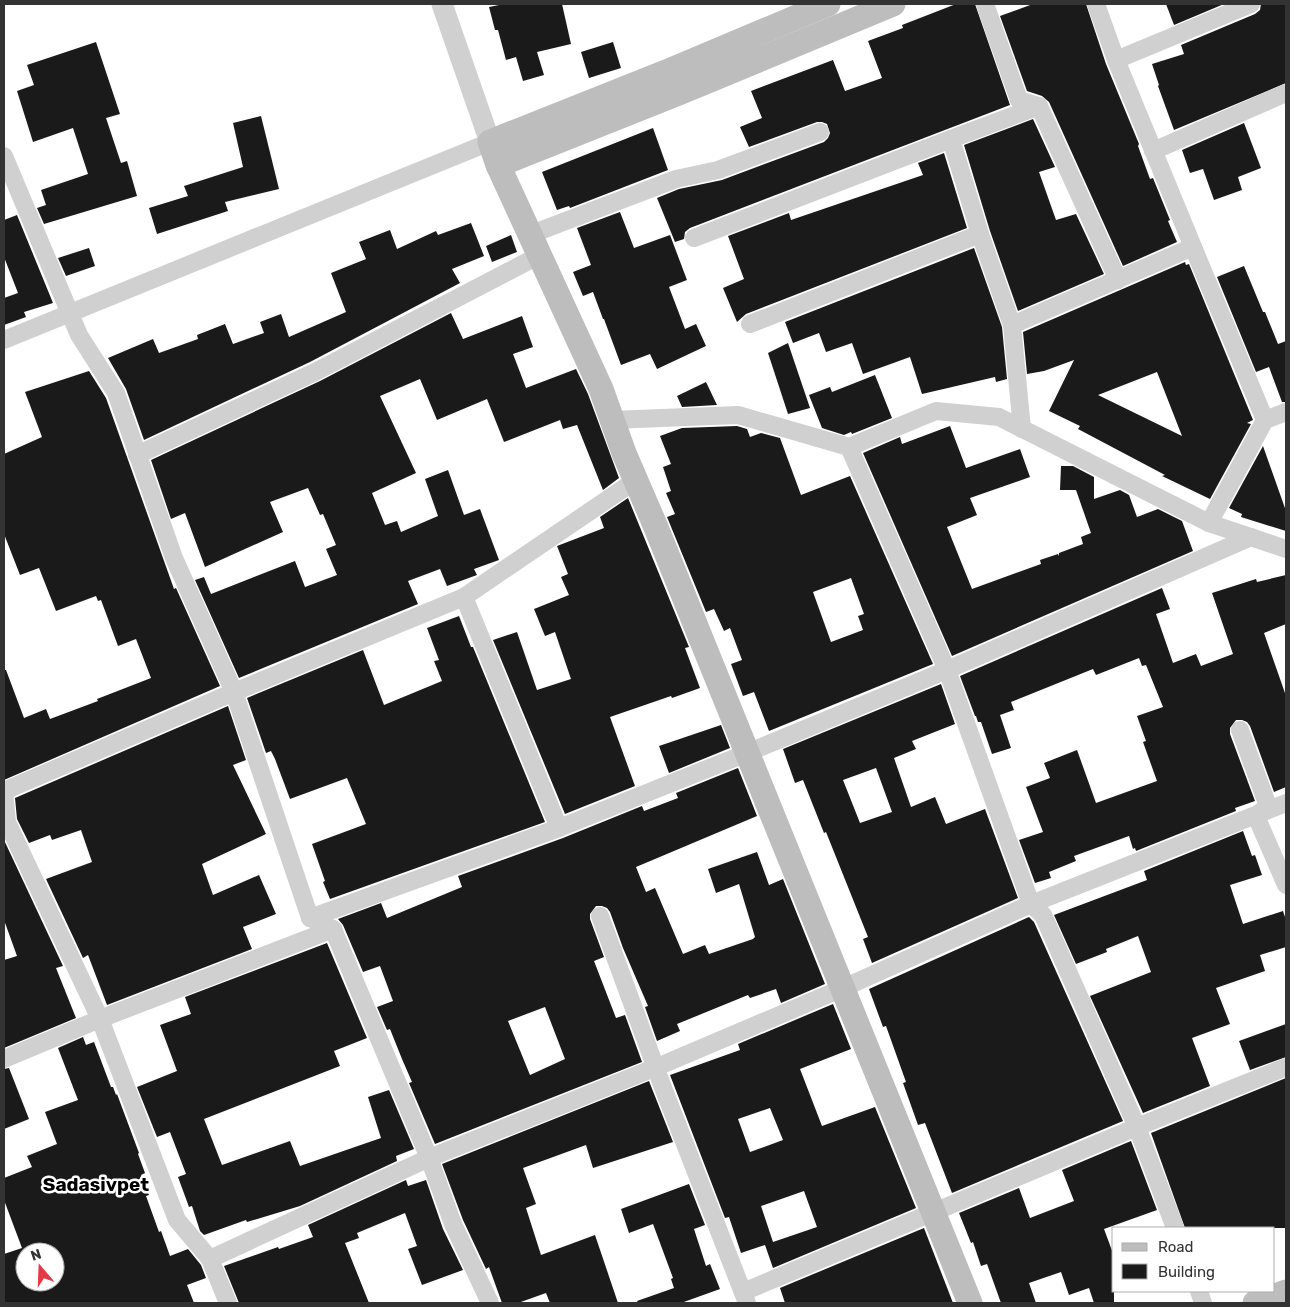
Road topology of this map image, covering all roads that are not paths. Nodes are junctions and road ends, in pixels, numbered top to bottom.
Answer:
1 (442, 4) edge
2 (828, 4) edge
3 (893, 4) edge
4 (985, 4) edge
5 (1096, 4) edge
6 (1251, 4) edge
7 (1116, 60) junction
8 (1286, 93) edge
9 (1040, 106) junction
10 (820, 132) dead end
11 (951, 139) junction
12 (1153, 150) junction
13 (494, 153) junction
14 (4, 156) edge
15 (980, 234) junction
16 (694, 238) dead end
17 (534, 245) junction
18 (1193, 247) junction
19 (1118, 280) junction
20 (70, 313) junction
21 (750, 324) dead end
22 (1012, 325) junction
23 (4, 340) edge
24 (1286, 412) edge
25 (611, 420) junction
26 (1265, 420) junction
27 (1022, 429) junction
28 (849, 447) junction
29 (137, 455) junction
30 (636, 480) junction
31 (1209, 522) junction
32 (1251, 537) junction
33 (1286, 549) edge
34 (464, 597) junction
35 (947, 670) junction
36 (234, 692) junction
37 (1240, 730) dead end
38 (747, 753) junction
39 (4, 792) edge
40 (1286, 803) edge
41 (1256, 816) junction
42 (559, 828) junction
43 (1286, 885) edge
44 (1031, 904) junction
45 (600, 916) dead end
46 (310, 918) junction
47 (333, 929) junction
48 (843, 988) junction
49 (100, 1019) junction
50 (4, 1059) edge
51 (657, 1067) junction
52 (1286, 1067) edge
53 (1137, 1127) junction
54 (429, 1158) junction
55 (933, 1213) junction
56 (1175, 1227) edge
57 (210, 1259) junction
58 (1286, 1292) edge
59 (745, 1298) edge
60 (228, 1303) edge
61 (490, 1303) edge
62 (970, 1303) edge
63 (1255, 1303) edge

1 - 13 street
2 - 13 main road
3 - 13 main road
4 - 9 street
5 - 7 street
6 - 7 street
7 - 12 street
8 - 12 street
9 - 11 street
9 - 19 street
10 - 17 street
11 - 15 street
11 - 16 street
12 - 18 street
13 - 17 main road
13 - 20 street
14 - 20 street
15 - 21 street
15 - 22 street
17 - 25 main road
17 - 29 street
18 - 19 street
18 - 26 street
19 - 22 street
20 - 23 street
20 - 29 street
22 - 27 street
24 - 26 street
25 - 28 street
25 - 30 main road
26 - 31 street
27 - 28 street
27 - 31 street
28 - 35 street
29 - 36 street
30 - 34 street
30 - 38 main road
31 - 32 street
32 - 33 street
32 - 35 street
34 - 36 street
34 - 42 street
35 - 38 street
35 - 44 street
36 - 39 street
36 - 46 street
37 - 41 street
38 - 42 street
38 - 48 main road
39 - 49 street
40 - 41 street
41 - 43 street
41 - 44 street
42 - 46 street
44 - 48 street
44 - 53 street
45 - 51 street
46 - 47 street
47 - 49 street
47 - 54 street
48 - 51 street
48 - 55 main road
49 - 50 street
49 - 57 street
51 - 54 street
51 - 59 street
52 - 53 street
53 - 55 street
53 - 56 street
54 - 57 street
54 - 61 street
55 - 59 street
55 - 62 main road
57 - 60 street
58 - 63 main road

